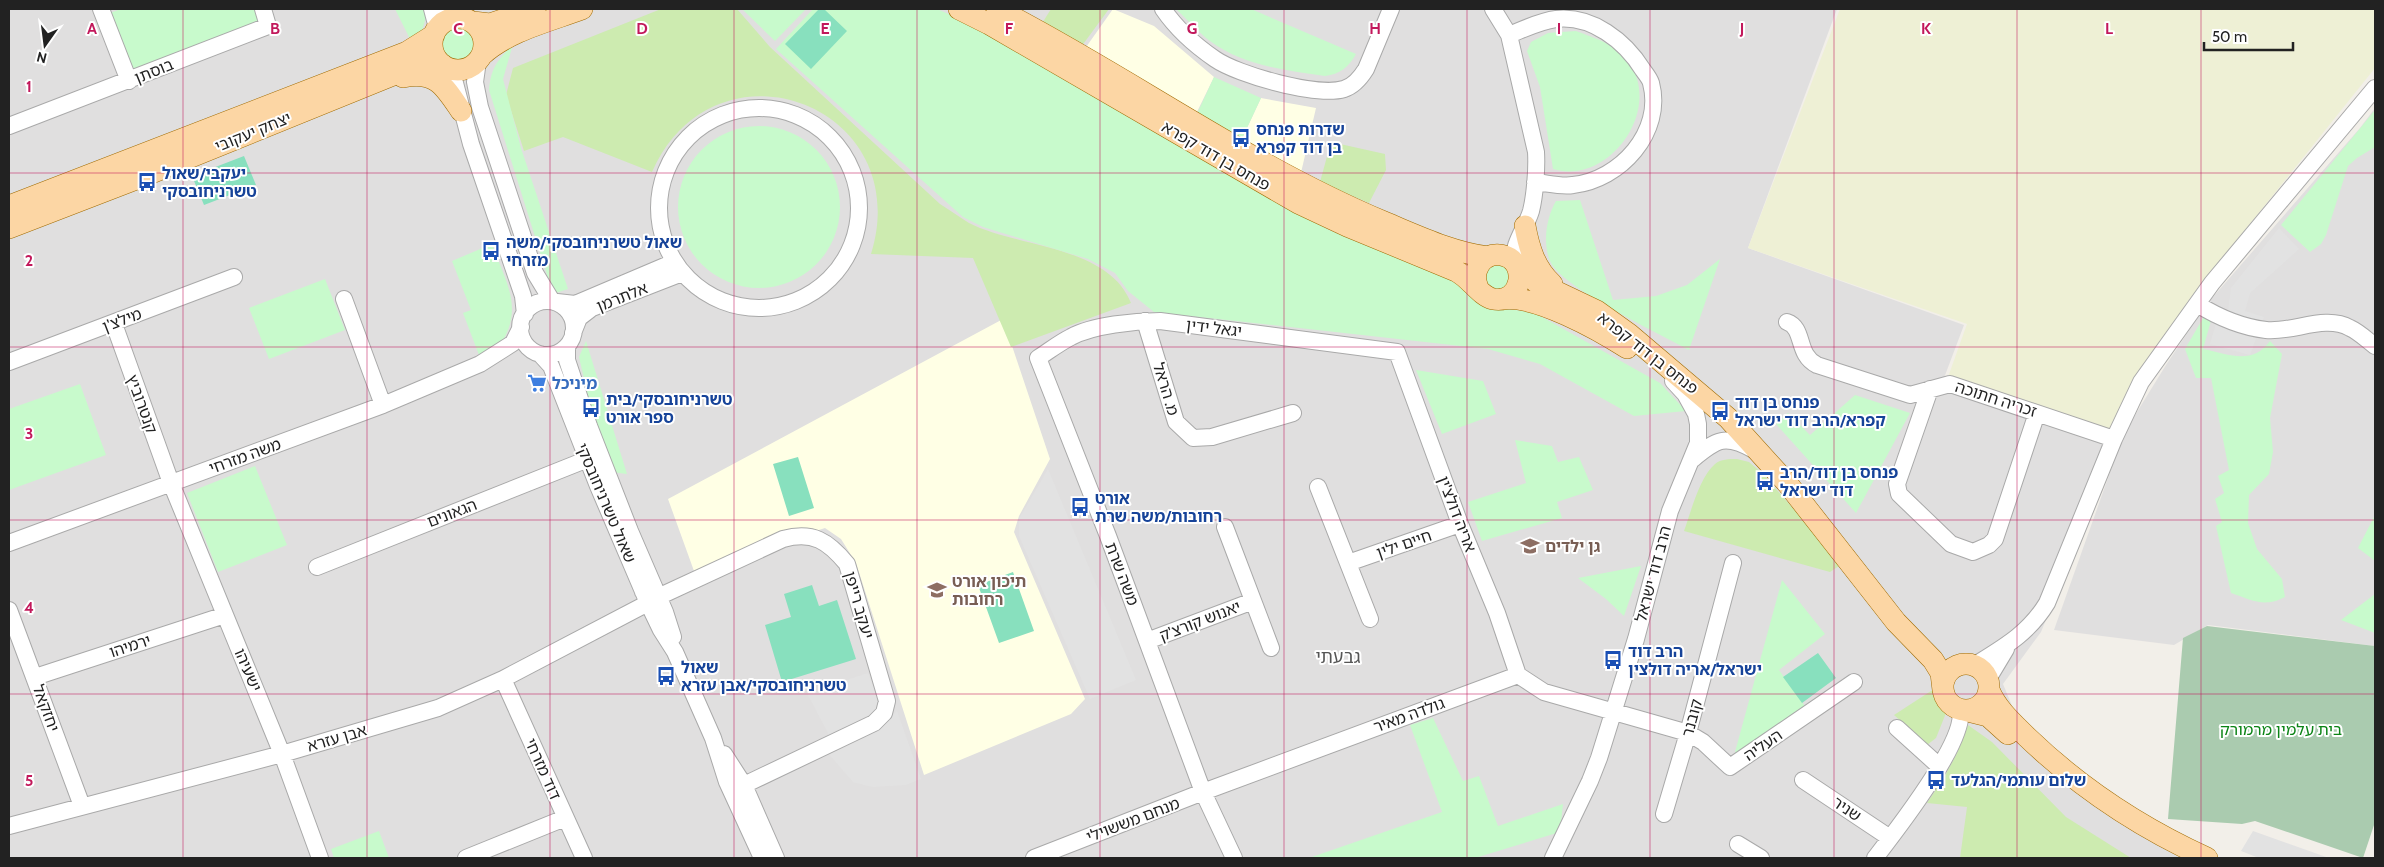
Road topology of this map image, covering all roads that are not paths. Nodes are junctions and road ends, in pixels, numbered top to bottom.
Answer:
1 (101, 9) edge
2 (262, 9) edge
3 (535, 9) edge
4 (582, 9) edge
5 (959, 9) edge
6 (997, 9) edge
7 (1163, 9) edge
8 (1391, 9) edge
9 (1493, 9) edge
10 (446, 20) edge
11 (1509, 35) junction
12 (480, 58) junction
13 (445, 66) junction
14 (128, 81) junction
15 (379, 82) junction
16 (2375, 88) edge
17 (461, 111) junction
18 (16, 123) edge
19 (1534, 184) junction
20 (9, 206) edge
21 (1525, 226) junction
22 (9, 228) edge
23 (1504, 259) junction
24 (678, 267) junction
25 (234, 277) dead end
26 (1478, 288) junction
27 (1568, 297) junction
28 (344, 299) dead end
29 (1502, 299) junction
30 (554, 302) junction
31 (2197, 304) junction
32 (523, 320) junction
33 (1145, 321) junction
34 (1787, 322) dead end
35 (114, 324) junction
36 (570, 340) junction
37 (2375, 346) edge
38 (1397, 352) joint
39 (538, 353) junction
40 (1038, 358) joint
41 (9, 362) edge
42 (480, 364) junction
43 (1667, 376) junction
44 (1930, 389) junction
45 (1703, 396) junction
46 (383, 405) junction
47 (2037, 413) junction
48 (1293, 414) dead end
49 (2114, 439) junction
50 (1762, 454) junction
51 (588, 459) junction
52 (1693, 459) junction
53 (171, 483) junction
54 (1318, 487) dead end
55 (1460, 524) junction
56 (1224, 527) dead end
57 (9, 543) edge
58 (1348, 563) junction
59 (1733, 563) dead end
60 (317, 567) dead end
61 (650, 597) junction
62 (1253, 601) junction
63 (1883, 605) junction
64 (9, 610) edge
65 (225, 615) junction
66 (1370, 619) dead end
67 (1147, 641) junction
68 (1271, 648) dead end
69 (1980, 674) junction
70 (1518, 675) junction
71 (35, 677) junction
72 (504, 678) junction
73 (1854, 682) dead end
74 (1943, 690) junction
75 (1962, 710) junction
76 (1614, 712) junction
77 (1898, 728) dead end
78 (1688, 733) junction
79 (713, 738) junction
80 (282, 754) junction
81 (1939, 766) junction
82 (1803, 780) dead end
83 (744, 785) junction
84 (1203, 792) junction
85 (82, 806) junction
86 (1664, 814) dead end
87 (565, 818) junction
88 (9, 826) edge
89 (1890, 838) junction
90 (1738, 844) dead end
91 (320, 858) edge
92 (466, 858) edge
93 (584, 858) edge
94 (762, 858) edge
95 (776, 858) edge
96 (1034, 858) edge
97 (1234, 858) edge
98 (1553, 858) edge
99 (1761, 858) edge
100 (1875, 858) edge
101 (2176, 858) edge
102 (2206, 858) edge

1 - 14 street
2 - 14 street, בוסתן
3 - 10 main road
4 - 12 main road
5 - 26 main road, פנחס בן דוד קפרא
6 - 23 main road, פנחס בן דוד קפרא
7 - 8 street
9 - 11 street
10 - 12 main road
10 - 13 main road
10 - 20 main road, יצחק יעקובי
11 - 19 street
11 - 19 street
12 - 13 main road
12 - 30 street
13 - 15 main road, יצחק יעקובי
13 - 17 street
14 - 18 street, בוסתן
15 - 17 main road
15 - 22 main road, יצחק יעקובי
16 - 31 street
17 - 32 street
19 - 21 street
19 - 23 street
21 - 23 street
21 - 27 main road
23 - 26 main road
23 - 27 main road, פנחס בן דוד קפרא
23 - 29 main road
24 - 24 street
24 - 30 street, אלתרמן
24 - 36 street, אלתרמן
25 - 35 street, מילצ'ן
26 - 29 main road
27 - 45 main road, פנחס בן דוד קפרא
28 - 46 street
29 - 43 main road, פנחס בן דוד קפרא
30 - 32 street
30 - 36 street
31 - 37 street
31 - 49 street
32 - 39 street
32 - 42 street, משה מזרחי
33 - 38 street, יגאל ידין
33 - 40 street, יגאל ידין
33 - 48 street, מ. הראל
34 - 44 street, זכריה חתוכה
35 - 41 street, מילצ'ן
35 - 53 street, קנטרוביץ
36 - 39 street
36 - 61 street, שאול טשרניחובסקי
38 - 55 street, אריה דולצ'ין
39 - 42 street, משה מזרחי
39 - 51 street, שאול טשרניחובסקי
40 - 67 street, משה שרת
42 - 46 street, משה מזרחי
43 - 45 main road, פנחס בן דוד קפרא
43 - 52 street, הרב דוד ישראל
44 - 47 street, זכריה חתוכה
44 - 47 street
45 - 50 main road, פנחס בן דוד קפרא
46 - 53 street, משה מזרחי
47 - 49 street, זכריה חתוכה
49 - 69 street
50 - 52 street, הרב דוד ישראל
50 - 63 main road, פנחס בן דוד קפרא
51 - 60 street, הגאונים
51 - 61 street, שאול טשרניחובסקי
52 - 76 street, הרב דוד ישראל
53 - 57 street, משה מזרחי
53 - 65 street, ישעיהו
54 - 58 street
55 - 58 street, חיים ילין
55 - 70 street, אריה דולצ'ין
56 - 62 street, יאנוש קורצ'ק
58 - 66 street
59 - 78 street, קובנר
61 - 72 street, אבן עזרא
61 - 79 street, שאול טשרניחובסקי
61 - 83 street, יעקב רייפן
62 - 67 street, יאנוש קורצ'ק
62 - 68 street, יאנוש קורצ'ק
63 - 69 main road, פנחס בן דוד קפרא
63 - 74 main road, פנחס בן דוד קפרא
64 - 71 street, יחזקאל
65 - 71 street, ירמיהו
65 - 80 street, ישעיהו
67 - 84 street, משה שרת
69 - 74 main road
69 - 75 main road
69 - 102 main road
70 - 76 street
70 - 84 street, גולדה מאיר
71 - 85 street, יחזקאל
72 - 80 street, אבן עזרא
72 - 87 street, דוד מזרחי
73 - 78 street, העליה
74 - 75 main road
75 - 81 street
75 - 101 main road
76 - 78 street, העליה
76 - 98 street, הרב דוד ישראל
77 - 81 street
78 - 86 street, קובנר
79 - 83 street, שאול טשרניחובסקי
79 - 94 street, שאול טשרניחובסקי
80 - 85 street, אבן עזרא
80 - 91 street, ישעיהו
81 - 89 street
82 - 89 street, שניר
83 - 95 street, שאול טשרניחובסקי
84 - 96 street, מנחם מששוילי
84 - 97 street, משה שרת
85 - 88 street, אבן עזרא
87 - 92 street
87 - 93 street, דוד מזרחי
89 - 100 street
90 - 99 street

